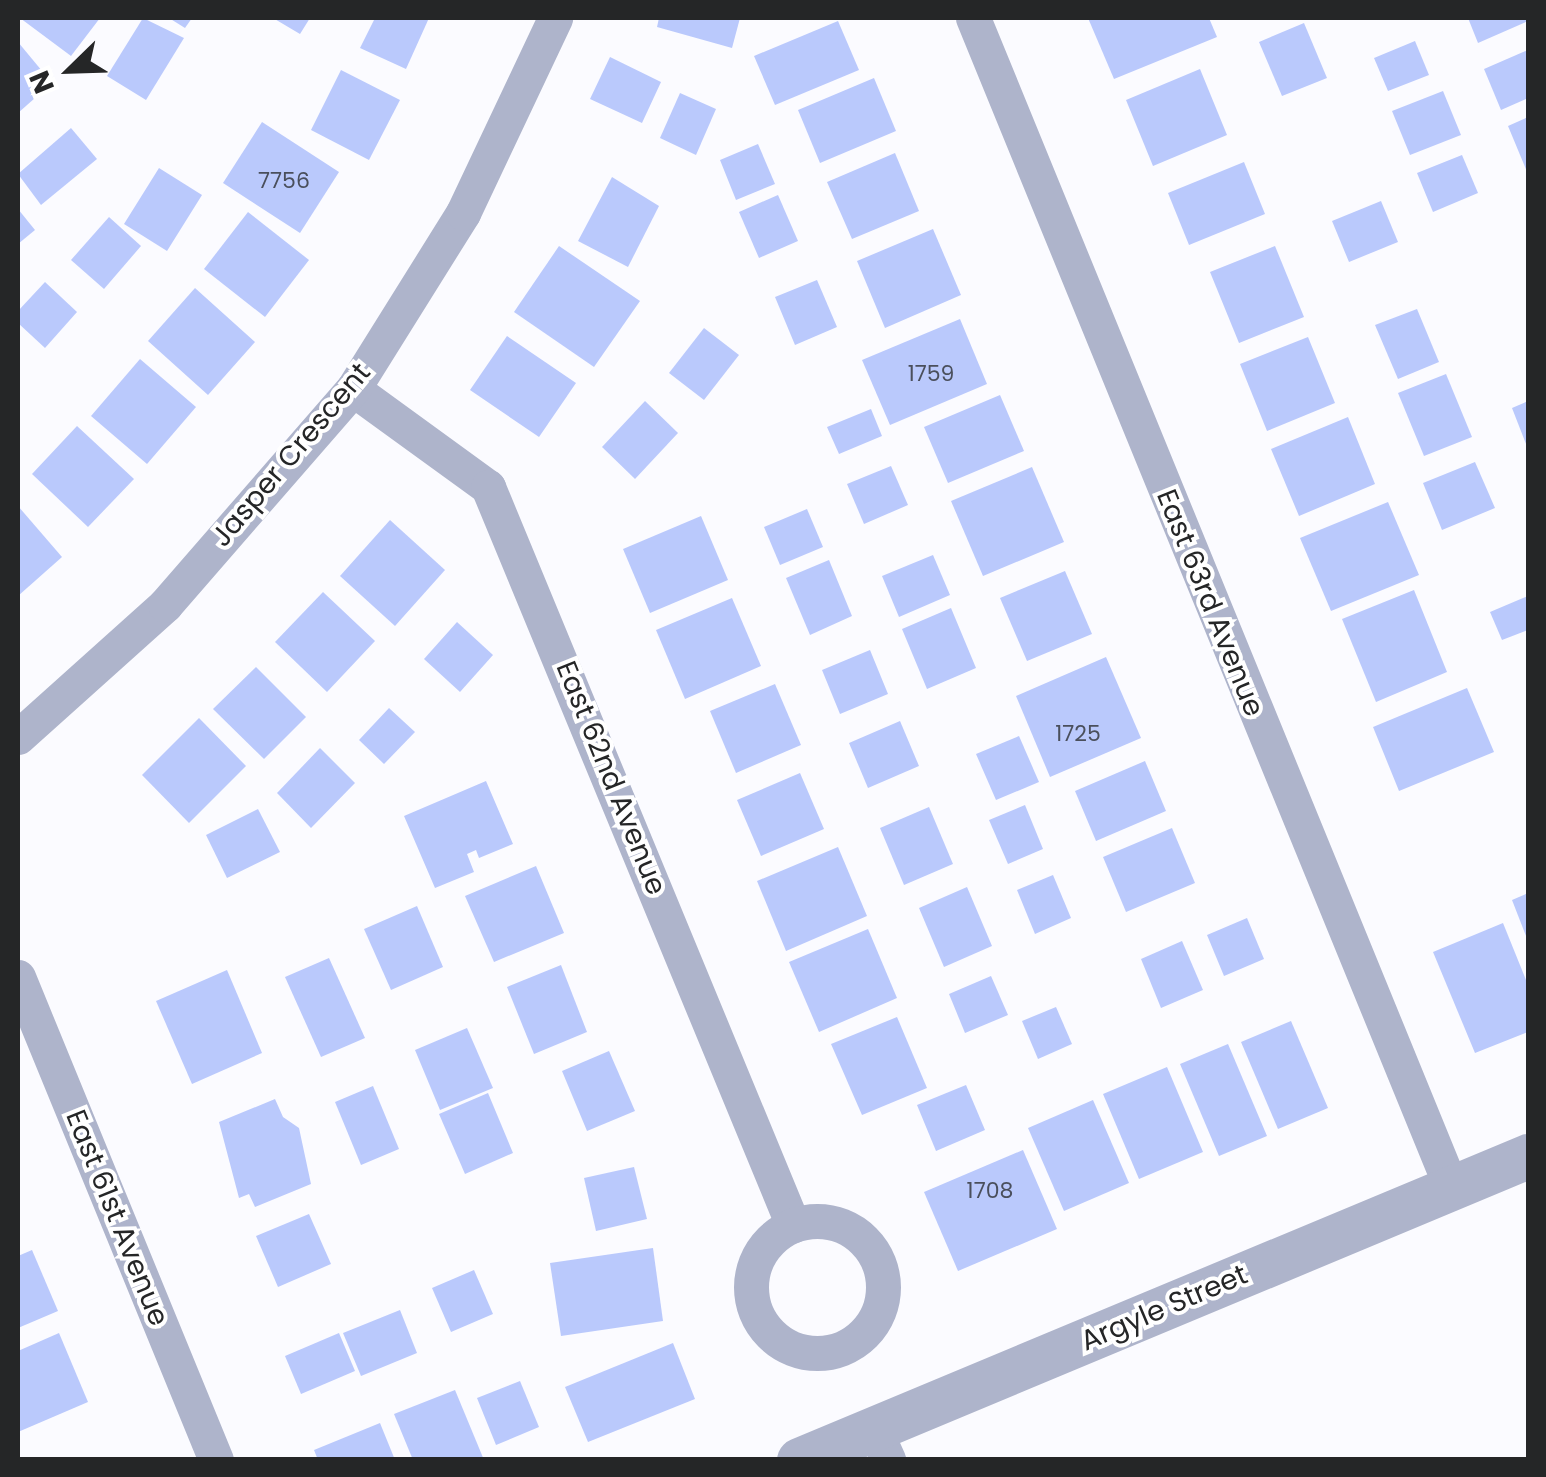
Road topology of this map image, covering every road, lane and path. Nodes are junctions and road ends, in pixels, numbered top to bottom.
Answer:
1 (555, 18) edge
2 (974, 18) edge
3 (353, 389) junction
4 (18, 736) edge
5 (18, 977) edge
6 (1528, 1156) edge
7 (1451, 1187) junction
8 (793, 1225) dead end
9 (881, 1444) edge
10 (216, 1460) edge
11 (799, 1460) edge

1 - 3 street, Jasper Crescent
2 - 7 street, East 63rd Avenue
3 - 4 street, Jasper Crescent
3 - 8 street, East 62nd Avenue
5 - 10 street, East 61st Avenue
6 - 7 street, Argyle Street
7 - 9 street, Argyle Street
9 - 11 street, Argyle Street

